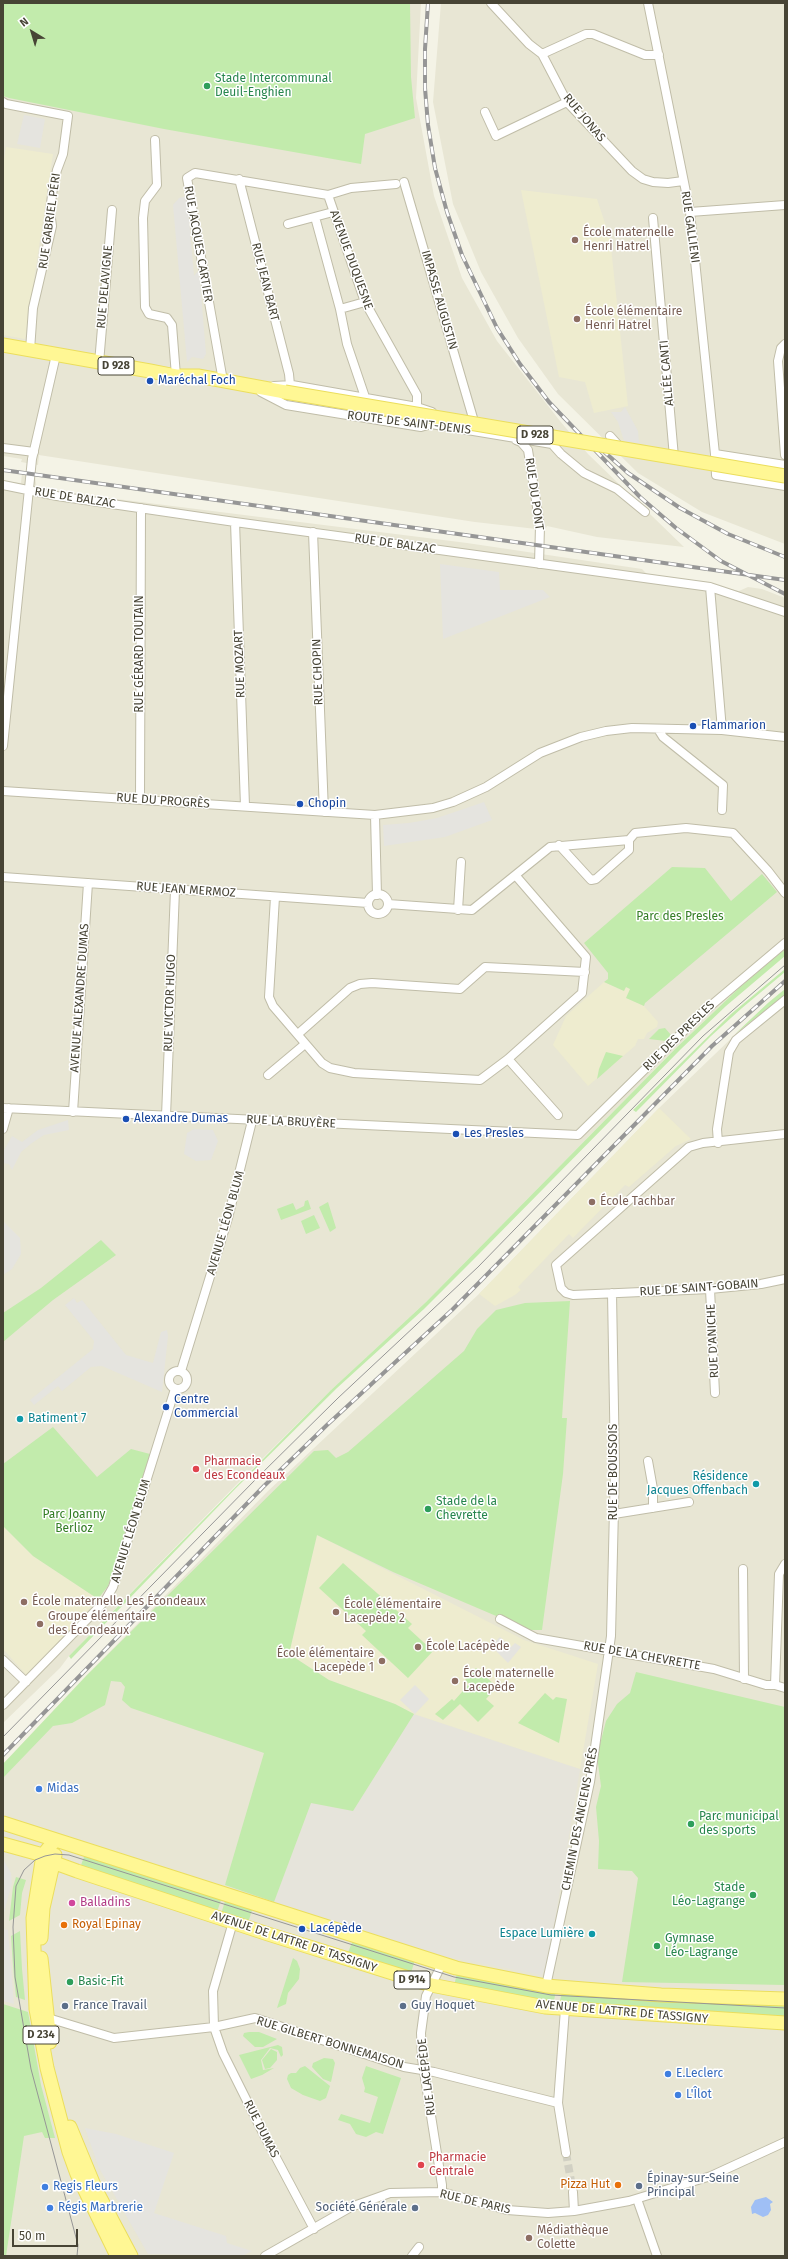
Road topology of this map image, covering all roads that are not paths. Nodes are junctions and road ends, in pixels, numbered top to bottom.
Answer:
1 (491, 3) edge
2 (648, 3) edge
3 (542, 54) junction
4 (659, 55) junction
5 (3, 102) edge
6 (567, 102) junction
7 (485, 112) dead end
8 (155, 140) dead end
9 (239, 179) junction
10 (683, 181) junction
11 (400, 183) joint
12 (328, 195) junction
13 (785, 205) edge
14 (112, 210) dead end
15 (333, 212) junction
16 (690, 212) junction
17 (315, 217) junction
18 (653, 218) dead end
19 (288, 224) dead end
20 (365, 302) junction
21 (340, 309) junction
22 (785, 344) edge
23 (3, 345) edge
24 (30, 350) junction
25 (56, 355) junction
26 (99, 363) junction
27 (176, 376) junction
28 (198, 380) junction
29 (224, 381) junction
30 (287, 388) junction
31 (261, 390) junction
32 (365, 397) junction
33 (417, 407) junction
34 (473, 418) junction
35 (507, 436) junction
36 (610, 436) dead end
37 (552, 444) junction
38 (3, 448) edge
39 (34, 452) junction
40 (715, 454) junction
41 (785, 455) edge
42 (674, 457) junction
43 (715, 463) junction
44 (785, 465) edge
45 (785, 476) edge
46 (3, 485) edge
47 (785, 486) edge
48 (29, 491) junction
49 (141, 508) junction
50 (645, 512) dead end
51 (235, 522) junction
52 (313, 532) junction
53 (539, 564) junction
54 (710, 587) junction
55 (785, 612) edge
56 (658, 729) junction
57 (722, 730) junction
58 (785, 737) edge
59 (3, 746) edge
60 (3, 791) edge
61 (140, 799) junction
62 (245, 806) junction
63 (722, 810) dead end
64 (324, 812) junction
65 (375, 815) junction
66 (629, 840) junction
67 (559, 845) junction
68 (462, 862) dead end
69 (516, 876) junction
70 (3, 877) edge
71 (88, 883) junction
72 (175, 890) junction
73 (785, 893) edge
74 (377, 895) junction
75 (275, 897) junction
76 (368, 903) junction
77 (388, 904) junction
78 (458, 910) junction
79 (785, 943) edge
80 (585, 972) junction
81 (785, 1000) edge
82 (298, 1034) junction
83 (305, 1044) junction
84 (508, 1059) junction
85 (268, 1075) dead end
86 (6, 1108) edge
87 (73, 1112) junction
88 (166, 1116) junction
89 (558, 1116) dead end
90 (252, 1121) junction
91 (3, 1129) edge
92 (785, 1134) edge
93 (578, 1135) joint
94 (718, 1143) junction
95 (785, 1279) edge
96 (710, 1289) junction
97 (612, 1293) junction
98 (181, 1371) junction
99 (175, 1389) junction
100 (715, 1393) dead end
101 (648, 1461) dead end
102 (689, 1502) dead end
103 (653, 1508) junction
104 (614, 1514) junction
105 (785, 1564) edge
106 (743, 1569) dead end
107 (500, 1620) dead end
108 (608, 1650) junction
109 (3, 1660) edge
110 (744, 1679) junction
111 (26, 1682) junction
112 (775, 1685) junction
113 (785, 1688) edge
114 (3, 1705) edge
115 (3, 1823) edge
116 (55, 1840) junction
117 (3, 1844) edge
118 (43, 1856) junction
119 (55, 1863) junction
120 (233, 1922) junction
121 (442, 1964) junction
122 (431, 1985) junction
123 (546, 1986) junction
124 (785, 2000) edge
125 (565, 2009) junction
126 (48, 2018) junction
127 (785, 2023) edge
128 (214, 2027) junction
129 (424, 2069) junction
130 (558, 2103) junction
131 (785, 2142) edge
132 (566, 2153) tunnel mouth
133 (442, 2192) junction
134 (572, 2192) tunnel mouth
135 (637, 2199) junction
136 (574, 2211) junction
137 (314, 2229) junction
138 (419, 2247) dead end
139 (117, 2256) edge
140 (131, 2256) edge
141 (265, 2256) edge
142 (412, 2256) edge
143 (657, 2256) edge

1 - 3 street, RUE JONAS
2 - 4 street, RUE GALLIENI
3 - 4 street
3 - 6 street, RUE JONAS
4 - 10 street, RUE GALLIENI
5 - 24 street, RUE GABRIEL PÉRI
6 - 7 street
6 - 10 street, RUE JONAS
8 - 27 street
9 - 12 street, RUE JACQUES CARTIER
9 - 29 street, RUE JACQUES CARTIER
9 - 30 street, RUE JEAN BART
10 - 16 street, RUE GALLIENI
11 - 12 street, AVENUE DUQUESNE
11 - 34 street, IMPASSE AUGUSTIN
12 - 15 street, AVENUE DUQUESNE
13 - 16 street
14 - 26 street, RUE DELAVIGNE
15 - 17 street
15 - 20 street, AVENUE DUQUESNE
16 - 40 street, RUE GALLIENI
17 - 19 street
17 - 21 street
18 - 42 street, ALLÉE CANTI
20 - 21 street
20 - 33 street, AVENUE DUQUESNE
21 - 32 street
22 - 41 street
23 - 24 main road, ROUTE DE SAINT-DENIS / D 928
24 - 25 main road, ROUTE DE SAINT-DENIS / D 928
25 - 26 main road, ROUTE DE SAINT-DENIS / D 928
25 - 39 street
26 - 27 main road, ROUTE DE SAINT-DENIS / D 928
27 - 28 main road, ROUTE DE SAINT-DENIS
28 - 29 main road, ROUTE DE SAINT-DENIS
28 - 31 main road, ROUTE DE SAINT-DENIS
29 - 31 main road, ROUTE DE SAINT-DENIS
30 - 31 main road, ROUTE DE SAINT-DENIS
30 - 32 street, ROUTE DE SAINT-DENIS
30 - 45 main road, ROUTE DE SAINT-DENIS / D 928, bridge
31 - 35 street, ROUTE DE SAINT-DENIS
32 - 33 street, ROUTE DE SAINT-DENIS
33 - 34 street, ROUTE DE SAINT-DENIS
34 - 37 street, ROUTE DE SAINT-DENIS
35 - 37 street, ROUTE DE SAINT-DENIS
35 - 53 street, RUE DU PONT
36 - 42 street
37 - 50 street
38 - 39 street
39 - 48 street
40 - 43 street
40 - 44 street
42 - 43 street
43 - 47 street
46 - 48 street, RUE DE BALZAC
48 - 49 street, RUE DE BALZAC
48 - 59 street
49 - 51 street, RUE DE BALZAC
49 - 61 street, RUE GÉRARD TOUTAIN
51 - 52 street, RUE DE BALZAC
51 - 62 street, RUE MOZART
52 - 53 street, RUE DE BALZAC
52 - 64 street, RUE CHOPIN
53 - 54 street, RUE DE BALZAC
54 - 55 street, RUE DE BALZAC
54 - 57 street
56 - 57 street, RUE DU PROGRÈS
56 - 63 street
56 - 65 street, RUE DU PROGRÈS
57 - 58 street, RUE DU PROGRÈS
60 - 61 street, RUE DU PROGRÈS
61 - 62 street, RUE DU PROGRÈS
62 - 64 street, RUE DU PROGRÈS
64 - 65 street, RUE DU PROGRÈS
65 - 74 street
66 - 67 street
66 - 67 street
66 - 73 street
67 - 69 street
68 - 78 street
69 - 78 street
69 - 80 street
70 - 71 street, RUE JEAN MERMOZ
71 - 72 street, RUE JEAN MERMOZ
71 - 87 street, AVENUE ALEXANDRE DUMAS
72 - 75 street, RUE JEAN MERMOZ
72 - 88 street, RUE VICTOR HUGO
74 - 76 street
74 - 77 street
75 - 76 street, RUE JEAN MERMOZ
75 - 82 street
76 - 77 street
77 - 78 street
79 - 93 street, RUE DES PRESLES
80 - 82 street
80 - 84 street
81 - 94 street
82 - 83 street
83 - 84 street
83 - 85 street
84 - 89 street
86 - 87 street, RUE LA BRUYÈRE
86 - 91 street
87 - 88 street, RUE LA BRUYÈRE
88 - 90 street, RUE LA BRUYÈRE
90 - 93 street, RUE LA BRUYÈRE
90 - 98 street, AVENUE LÉON BLUM
92 - 94 street
94 - 97 street, RUE DE SAINT-GOBAIN
95 - 96 street, RUE DE SAINT-GOBAIN
96 - 97 street, RUE DE SAINT-GOBAIN
96 - 100 street, RUE D'ANICHE
97 - 104 street, RUE DE BOUSSOIS
98 - 99 street, AVENUE LÉON BLUM
98 - 99 street, AVENUE LÉON BLUM
99 - 111 street, AVENUE LÉON BLUM
101 - 103 street
102 - 103 street
103 - 104 street
104 - 108 street, RUE DE BOUSSOIS
105 - 112 street
106 - 110 street
107 - 108 street, RUE DE LA CHEVRETTE
108 - 110 street, RUE DE LA CHEVRETTE
108 - 123 street, CHEMIN DES ANCIENS PRÉS
109 - 111 street
110 - 112 street, RUE DE LA CHEVRETTE
111 - 114 street, AVENUE LÉON BLUM
112 - 113 street, RUE DE LA CHEVRETTE
115 - 116 main road, AVENUE DE LATTRE DE TASSIGNY / D 914
116 - 118 main road
116 - 119 main road, D 234
116 - 121 main road, AVENUE DE LATTRE DE TASSIGNY / D 914
117 - 118 main road, AVENUE DE LATTRE DE TASSIGNY / D 914
118 - 119 main road, AVENUE DE LATTRE DE TASSIGNY / D 914
118 - 139 main road, D 234
119 - 120 main road, AVENUE DE LATTRE DE TASSIGNY / D 914
119 - 126 main road, D 234
120 - 122 main road, AVENUE DE LATTRE DE TASSIGNY / D 914
120 - 128 street
121 - 122 street, RUE LACÉPÈDE
121 - 123 main road, AVENUE DE LATTRE DE TASSIGNY / D 914
122 - 125 main road, AVENUE DE LATTRE DE TASSIGNY / D 914
122 - 129 street, RUE LACÉPÈDE
123 - 124 main road, AVENUE DE LATTRE DE TASSIGNY / D 914
125 - 127 main road, AVENUE DE LATTRE DE TASSIGNY / D 914
125 - 130 street
126 - 128 street, RUE GILBERT BONNEMAISON
126 - 140 main road, D 234
128 - 129 street, RUE GILBERT BONNEMAISON
128 - 137 street, RUE DUMAS
129 - 130 street, RUE GILBERT BONNEMAISON
129 - 133 street, RUE LACÉPÈDE
130 - 132 street
131 - 135 street, RUE DE PARIS
133 - 136 street, RUE DE PARIS
133 - 137 street, RUE DE PARIS
134 - 136 street
135 - 136 street, RUE DE PARIS
135 - 143 street
137 - 141 street, RUE DE PARIS
138 - 142 street

